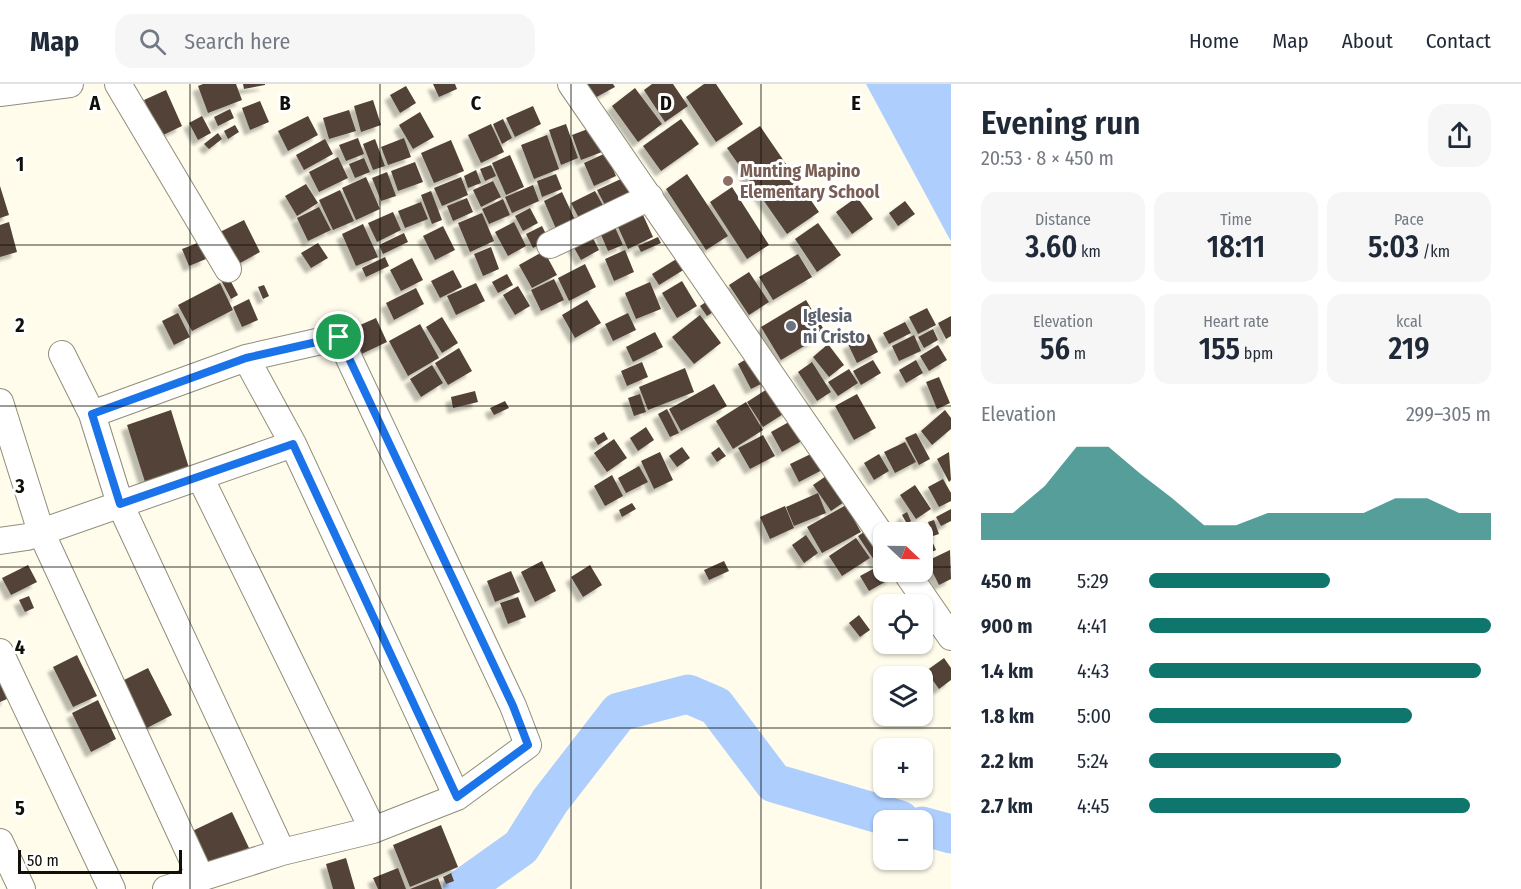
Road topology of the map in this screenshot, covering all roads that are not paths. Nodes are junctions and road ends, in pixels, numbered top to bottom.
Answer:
1 (70, 84) edge
2 (118, 84) edge
3 (571, 84) edge
4 (0, 93) edge
5 (650, 197) junction
6 (550, 245) dead end
7 (228, 269) dead end
8 (62, 354) dead end
9 (246, 358) junction
10 (0, 402) edge
11 (92, 414) junction
12 (293, 444) junction
13 (200, 477) junction
14 (120, 504) junction
15 (873, 523) edge
16 (41, 532) junction
17 (0, 541) edge
18 (913, 582) edge
19 (951, 638) edge
20 (0, 652) edge
21 (457, 797) junction
22 (373, 830) junction
23 (0, 842) edge
24 (282, 852) junction
25 (201, 878) junction
26 (22, 889) edge
27 (112, 889) edge
28 (166, 889) edge

1 - 4 street
2 - 7 street
3 - 5 street
5 - 6 street
5 - 15 street
8 - 11 street
9 - 11 street
9 - 12 street
9 - 21 street
10 - 16 street
11 - 14 street
12 - 13 street
12 - 21 street
13 - 14 street
13 - 22 street
14 - 16 street
14 - 24 street
16 - 17 street
16 - 25 street
18 - 19 street
20 - 27 street
21 - 22 street
22 - 24 street
23 - 26 street
24 - 25 street
25 - 28 street

